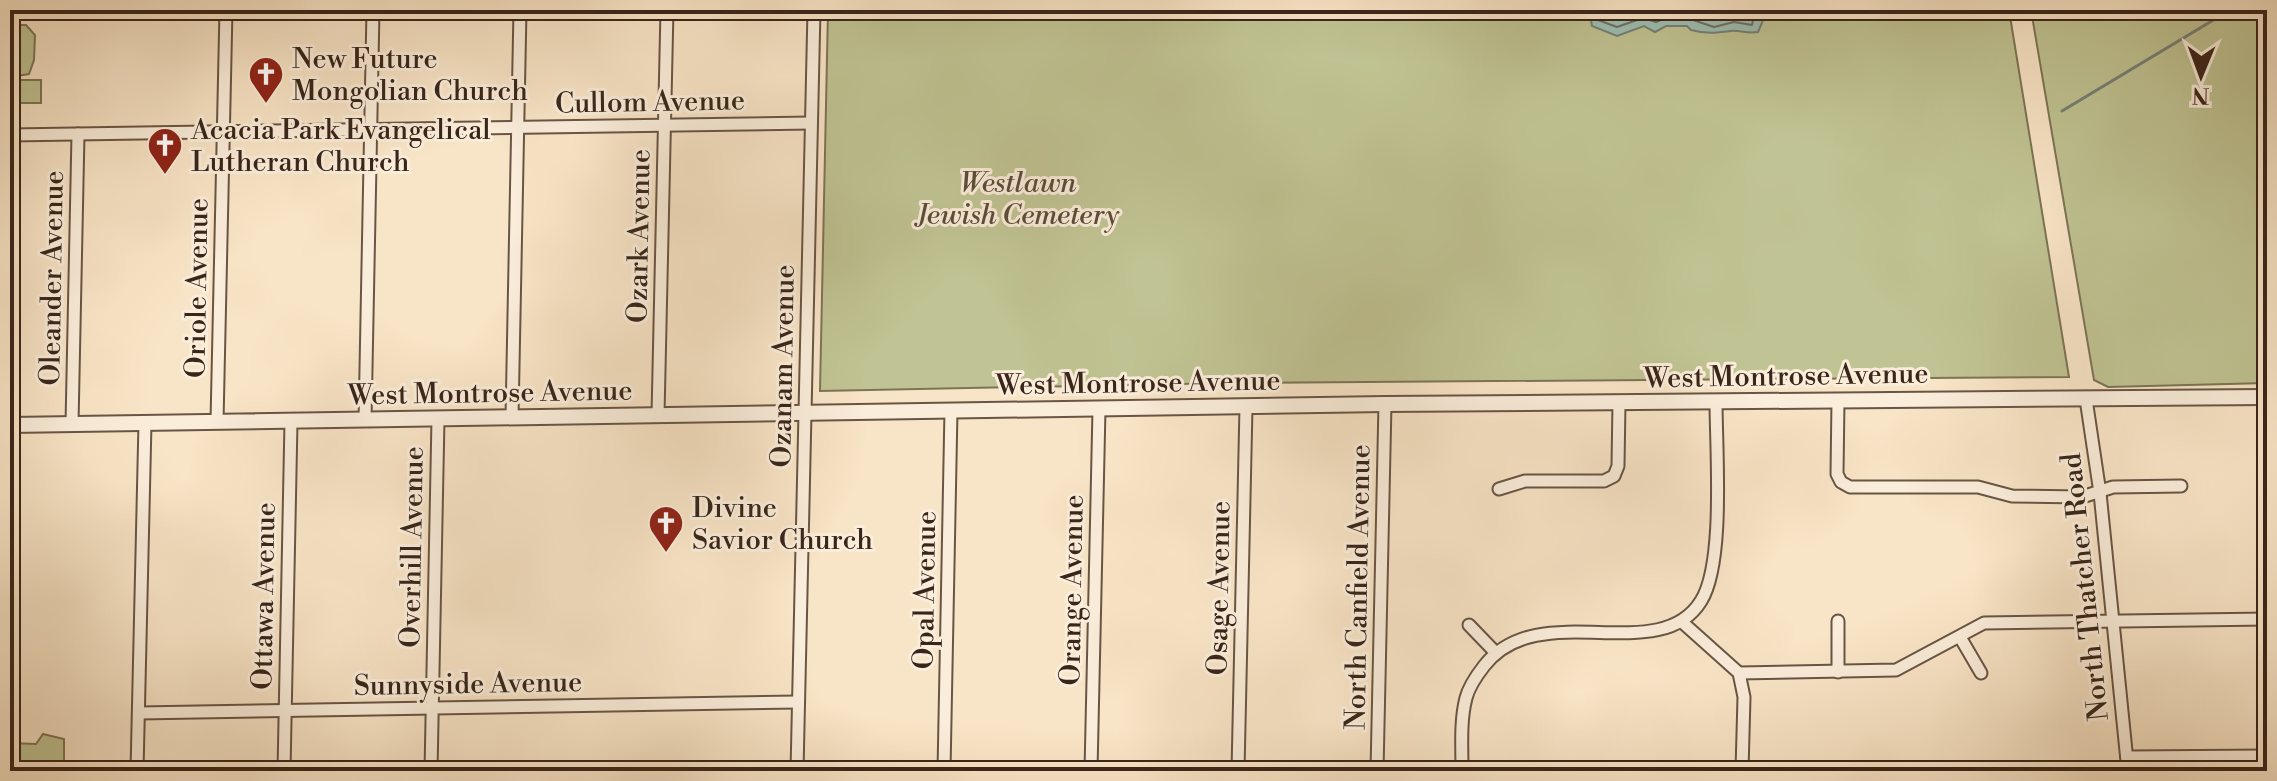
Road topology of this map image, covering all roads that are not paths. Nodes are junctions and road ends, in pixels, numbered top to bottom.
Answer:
1 (226, 10) edge
2 (373, 10) edge
3 (520, 10) edge
4 (667, 10) edge
5 (814, 10) edge
6 (811, 123) junction
7 (664, 125) junction
8 (517, 127) junction
9 (371, 129) junction
10 (223, 132) junction
11 (78, 134) junction
12 (10, 135) edge
13 (2267, 397) edge
14 (2086, 399) junction
15 (1838, 400) junction
16 (1716, 402) junction
17 (1619, 403) junction
18 (1385, 404) junction
19 (1246, 407) junction
20 (1099, 409) junction
21 (951, 410) junction
22 (805, 412) junction
23 (658, 415) junction
24 (512, 417) junction
25 (438, 419) junction
26 (365, 420) junction
27 (217, 422) junction
28 (291, 422) junction
29 (145, 423) junction
30 (72, 424) junction
31 (10, 425) edge
32 (2181, 486) dead end
33 (1499, 489) dead end
34 (2100, 493) junction
35 (2267, 619) edge
36 (2111, 620) junction
37 (1838, 621) dead end
38 (1682, 622) junction
39 (1469, 625) dead end
40 (1960, 637) junction
41 (1496, 653) junction
42 (1838, 672) junction
43 (1739, 673) junction
44 (1981, 673) dead end
45 (798, 702) junction
46 (432, 707) junction
47 (285, 710) junction
48 (139, 713) junction
49 (2266, 756) edge
50 (2127, 757) junction
51 (137, 771) edge
52 (284, 771) edge
53 (431, 771) edge
54 (797, 771) edge
55 (944, 771) edge
56 (1091, 771) edge
57 (1238, 771) edge
58 (1377, 771) edge
59 (1462, 771) edge
60 (1742, 771) edge
61 (2128, 771) edge
62 (2266, 771) edge

1 - 10 street, Oriole Avenue
2 - 9 street
3 - 8 street
4 - 7 street, Ozark Avenue
5 - 6 street, Ozanam Avenue
6 - 7 street, Cullom Avenue
6 - 22 street, Ozanam Avenue
7 - 8 street, Cullom Avenue
7 - 23 street, Ozark Avenue
8 - 9 street, Cullom Avenue
8 - 24 street
9 - 10 street, Cullom Avenue
9 - 26 street
10 - 11 street, Cullom Avenue
10 - 27 street, Oriole Avenue
11 - 12 street, Cullom Avenue
11 - 30 street, Oleander Avenue
13 - 14 street, West Montrose Avenue
14 - 15 street, West Montrose Avenue
14 - 34 street, North Thatcher Road
15 - 16 street, West Montrose Avenue
15 - 34 street
16 - 17 street, West Montrose Avenue
16 - 38 street
17 - 18 street, West Montrose Avenue
17 - 33 street
18 - 19 street, West Montrose Avenue
18 - 58 street, North Canfield Avenue
19 - 20 street, West Montrose Avenue
19 - 57 street, Osage Avenue
20 - 21 street, West Montrose Avenue
20 - 56 street, Orange Avenue
21 - 22 street, West Montrose Avenue
21 - 55 street, Opal Avenue
22 - 23 street, West Montrose Avenue
22 - 45 street, Ozanam Avenue
23 - 24 street, West Montrose Avenue
24 - 25 street, West Montrose Avenue
25 - 26 street, West Montrose Avenue
25 - 46 street, Overhill Avenue
26 - 28 street, West Montrose Avenue
27 - 28 street, West Montrose Avenue
27 - 29 street, West Montrose Avenue
28 - 47 street, Ottawa Avenue
29 - 30 street, West Montrose Avenue
29 - 48 street
30 - 31 street, West Montrose Avenue
32 - 34 street
34 - 36 street, North Thatcher Road
35 - 36 street
36 - 40 street
36 - 50 street, North Thatcher Road
37 - 42 street
38 - 41 street
38 - 43 street
39 - 41 street
40 - 42 street
40 - 44 street
41 - 59 street
42 - 43 street
43 - 60 street
45 - 46 street, Sunnyside Avenue
45 - 54 street, Ozanam Avenue
46 - 47 street, Sunnyside Avenue
46 - 53 street, Overhill Avenue
47 - 48 street, Sunnyside Avenue
47 - 52 street, Ottawa Avenue
48 - 51 street
49 - 50 street
49 - 62 street
50 - 61 street, North Thatcher Road

